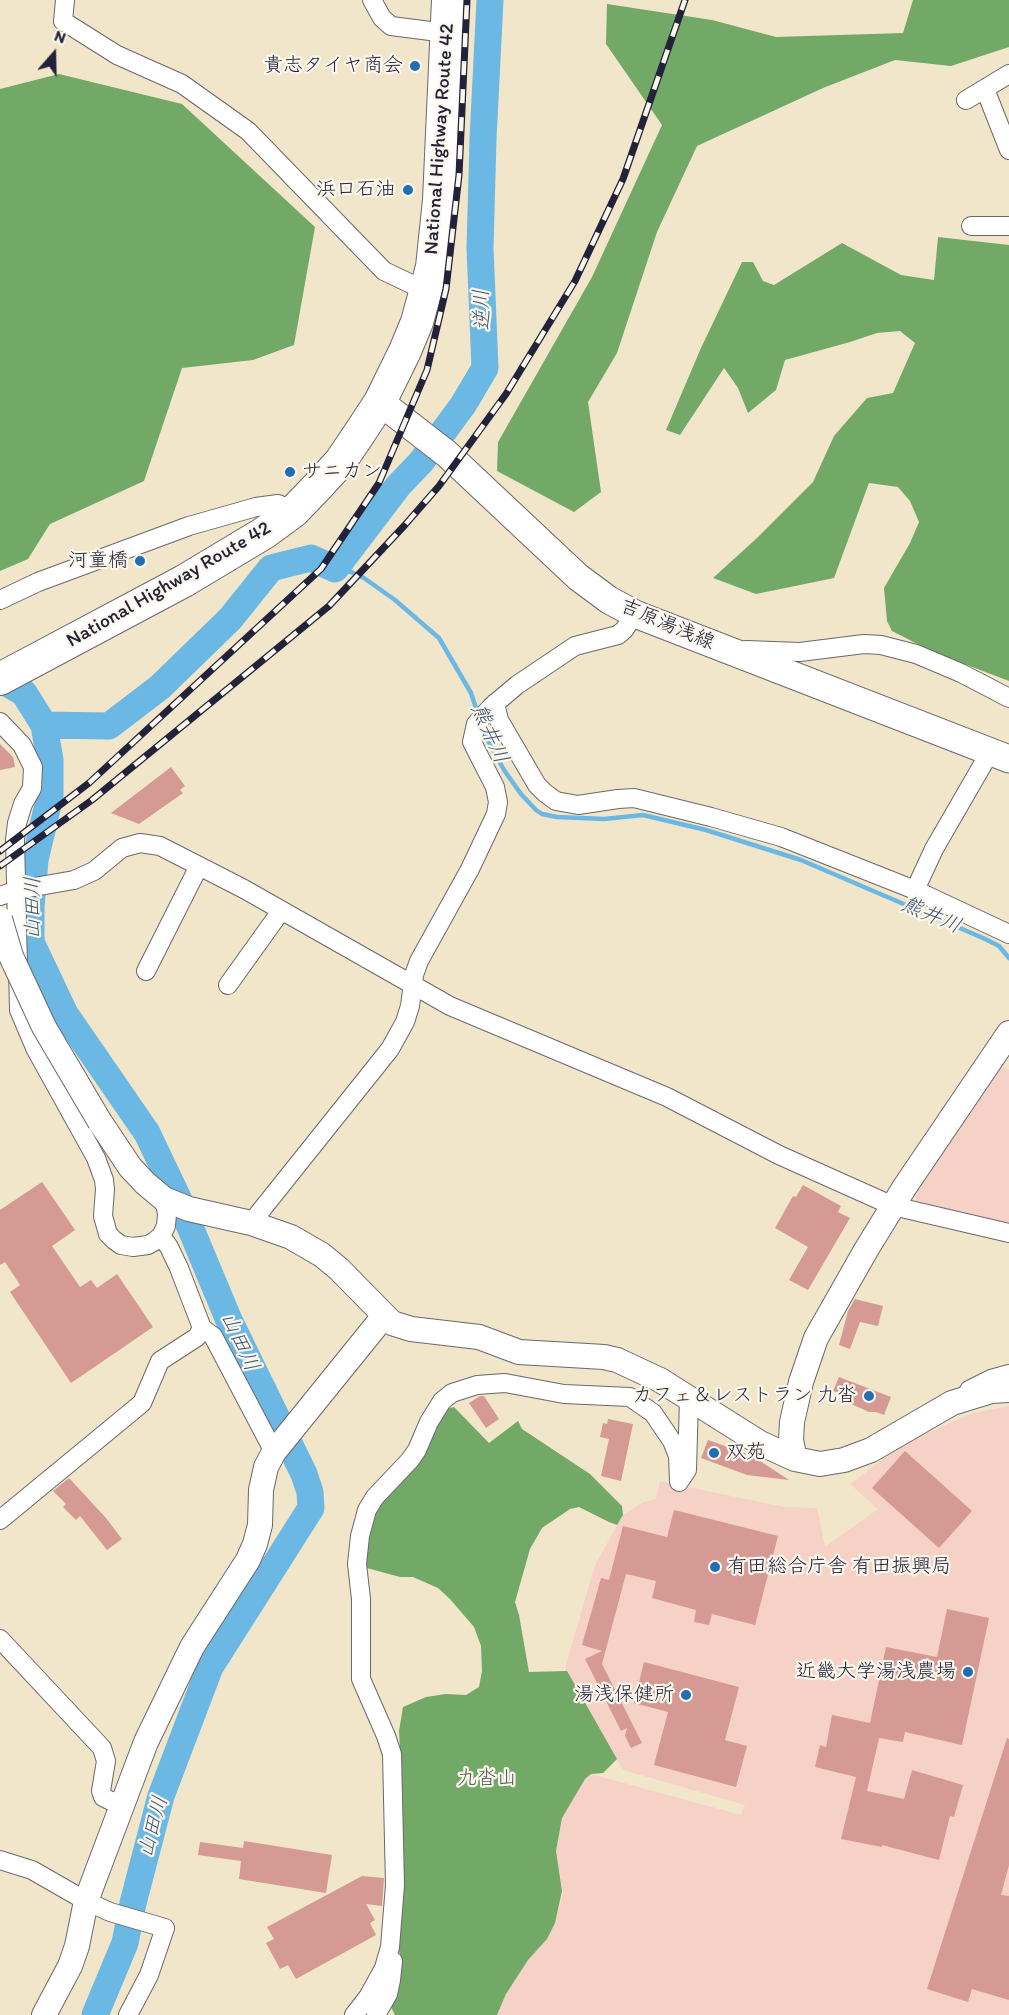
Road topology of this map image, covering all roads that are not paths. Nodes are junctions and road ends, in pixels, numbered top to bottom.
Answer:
1 (65, 0) edge
2 (372, 0) edge
3 (448, 0) edge
4 (446, 33) junction
5 (1009, 74) edge
6 (985, 89) junction
7 (966, 100) dead end
8 (1009, 150) edge
9 (971, 226) dead end
10 (1009, 226) edge
11 (426, 291) junction
12 (380, 402) junction
13 (294, 511) junction
14 (0, 600) edge
15 (635, 614) junction
16 (723, 648) junction
17 (0, 678) edge
18 (1009, 698) edge
19 (495, 703) junction
20 (0, 722) edge
21 (1000, 755) edge
22 (199, 866) junction
23 (915, 890) junction
24 (8, 893) edge
25 (281, 911) junction
26 (0, 919) edge
27 (1007, 931) edge
28 (147, 971) dead end
29 (228, 985) dead end
30 (412, 986) junction
31 (1009, 1033) edge
32 (164, 1199) junction
33 (893, 1206) junction
34 (251, 1223) junction
35 (1009, 1233) edge
36 (161, 1236) junction
37 (384, 1316) junction
38 (202, 1328) junction
39 (1009, 1374) edge
40 (1009, 1390) edge
41 (689, 1399) junction
42 (952, 1402) junction
43 (274, 1452) junction
44 (795, 1459) junction
45 (0, 1520) edge
46 (0, 1639) edge
47 (121, 1806) junction
48 (0, 1860) edge
49 (86, 1901) junction
50 (391, 1939) junction
51 (44, 2015) edge
52 (128, 2015) edge
53 (354, 2015) edge
54 (376, 2015) edge

1 - 11 street
2 - 4 street
3 - 4 highway, National Highway Route 42
4 - 11 highway, National Highway Route 42
5 - 6 street
6 - 7 street
6 - 8 street
9 - 10 street
11 - 12 highway, National Highway Route 42
12 - 13 highway, National Highway Route 42
12 - 15 main road, 吉原湯浅線
13 - 14 street
13 - 17 highway, National Highway Route 42
15 - 16 main road, 吉原湯浅線
15 - 19 street
16 - 18 street
16 - 21 main road, 吉原湯浅線
19 - 23 street
19 - 30 street
20 - 24 street
21 - 23 street
22 - 24 street
22 - 25 street
22 - 28 street
23 - 27 street
24 - 36 street
25 - 29 street
25 - 30 street
26 - 32 street, bridge
30 - 33 street
30 - 34 street
31 - 33 street
32 - 34 street
32 - 36 street
33 - 35 street
33 - 44 street
34 - 37 street
36 - 38 street
37 - 41 street
37 - 43 street
38 - 43 street
38 - 45 street
39 - 42 street
40 - 42 street
41 - 44 street
41 - 50 street
42 - 44 street
43 - 47 street
46 - 47 street
47 - 49 street
48 - 49 street
49 - 51 street
49 - 52 street
50 - 53 street
50 - 54 street

